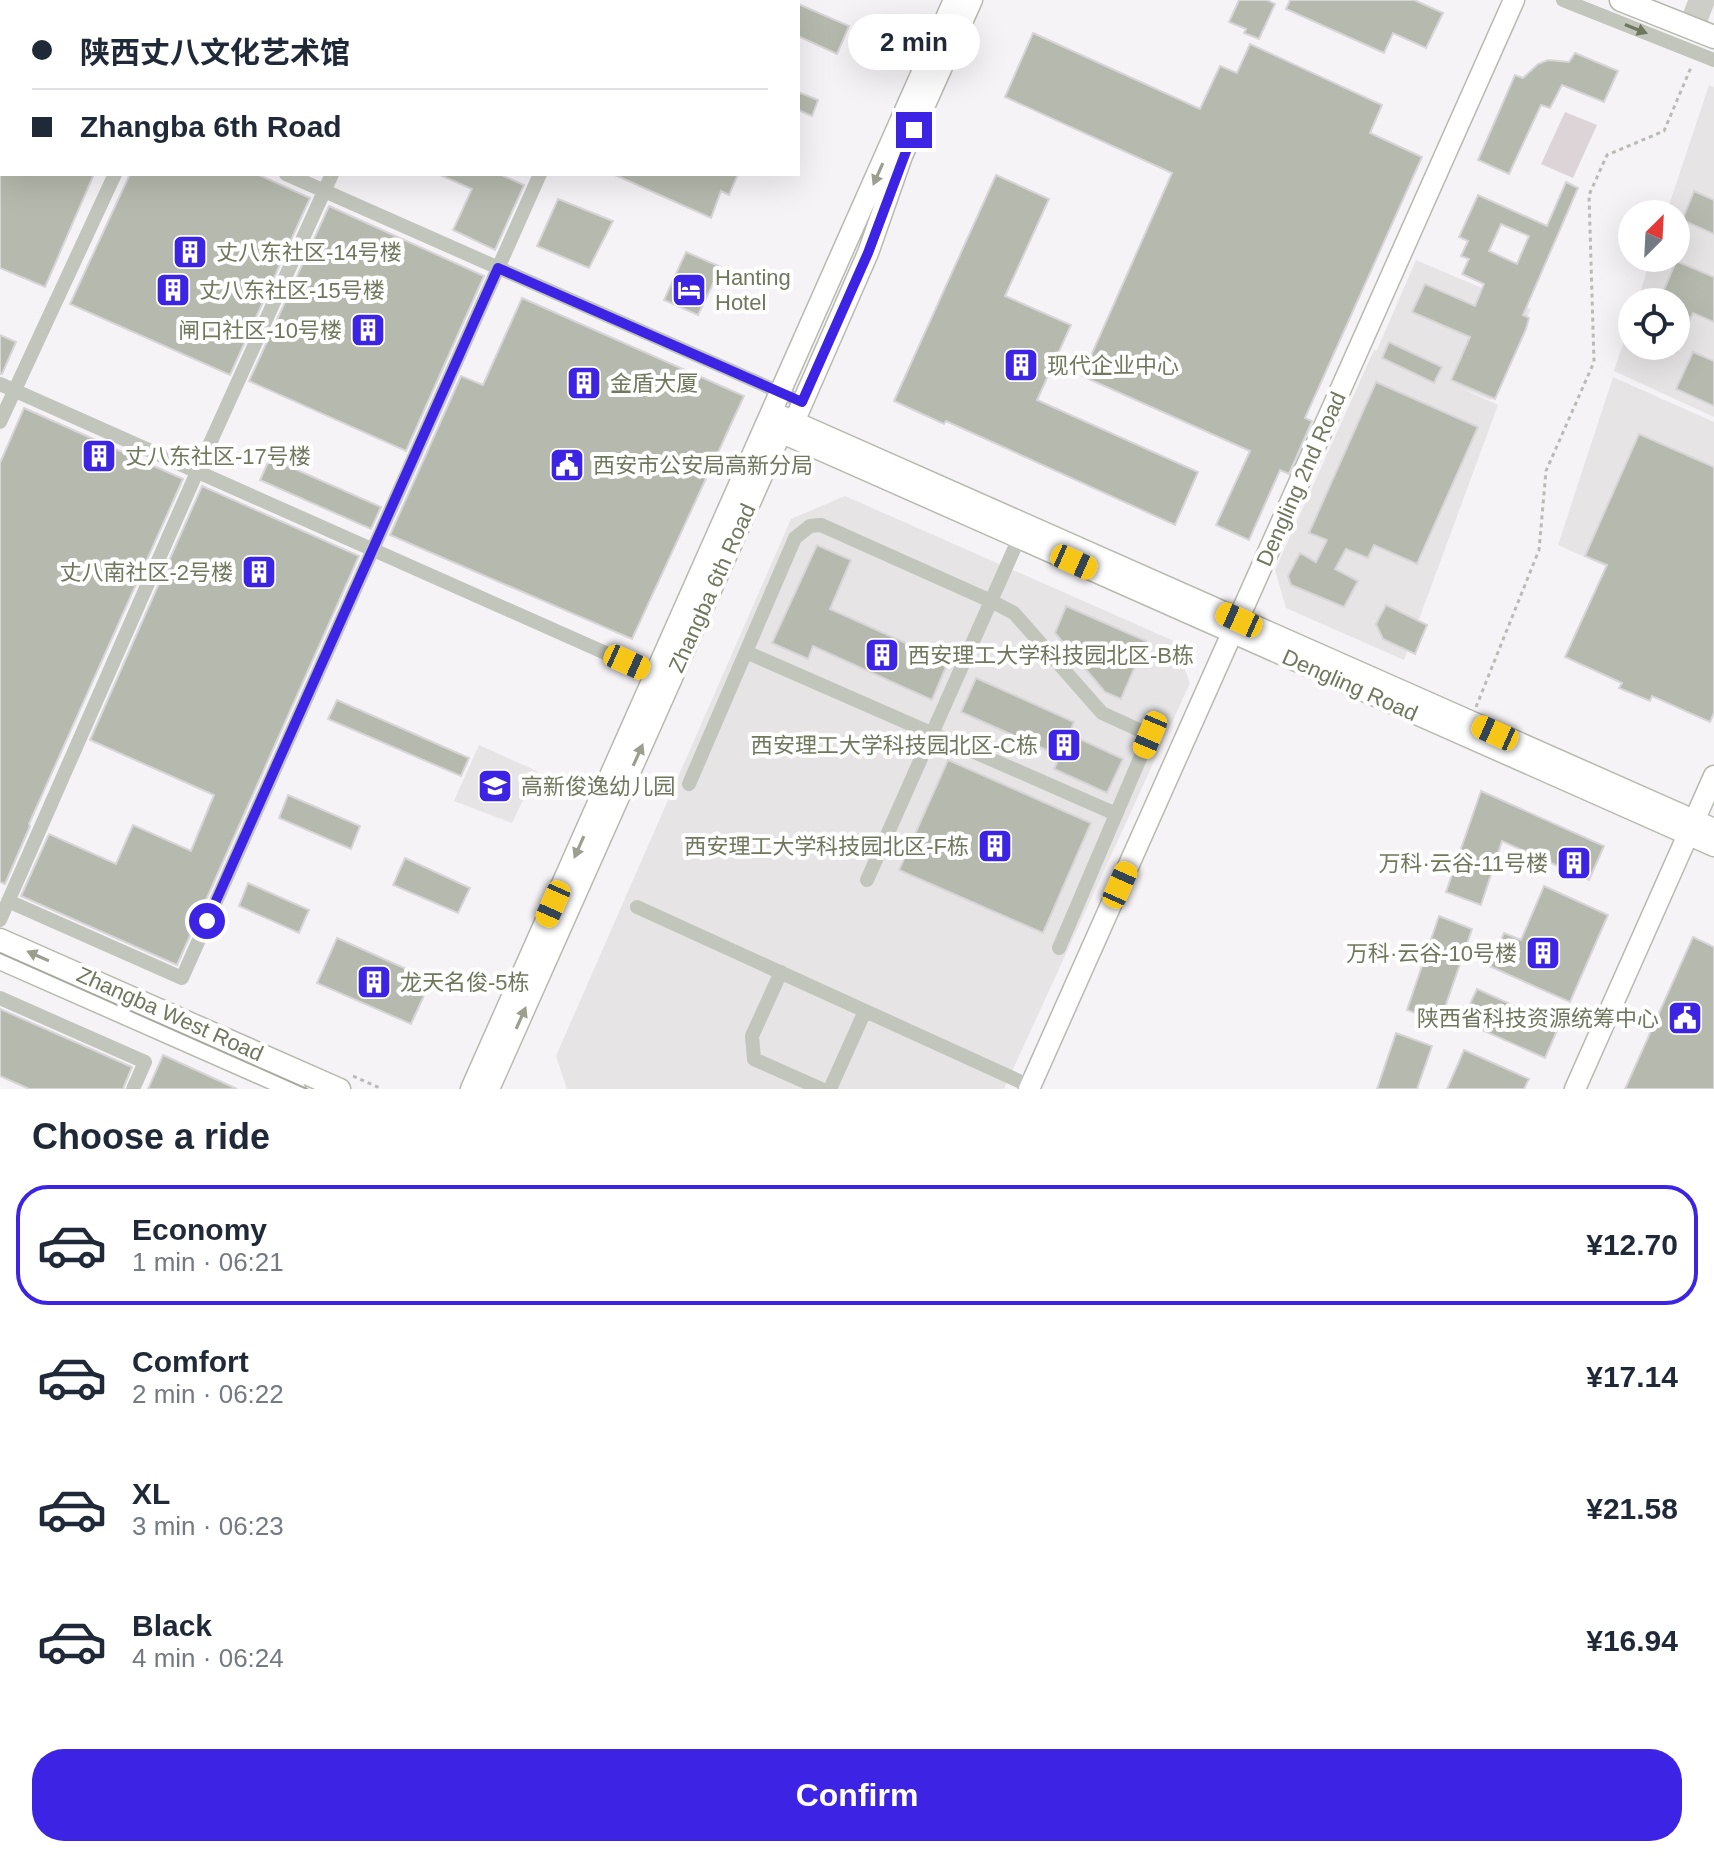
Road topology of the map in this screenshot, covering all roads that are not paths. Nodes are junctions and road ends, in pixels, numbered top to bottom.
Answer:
1 (954, 0) edge
2 (972, 0) edge
3 (1514, 0) edge
4 (1563, 0) edge
5 (1621, 0) edge
6 (1714, 37) edge
7 (1714, 60) edge
8 (114, 176) edge
9 (290, 176) edge
10 (331, 176) edge
11 (539, 176) edge
12 (324, 191) junction
13 (498, 268) junction
14 (7, 387) edge
15 (779, 417) junction
16 (0, 422) edge
17 (197, 472) junction
18 (1019, 538) junction
19 (372, 548) junction
20 (991, 601) junction
21 (1236, 626) junction
22 (746, 652) junction
23 (655, 675) junction
24 (932, 734) junction
25 (1714, 776) edge
26 (689, 784) dead end
27 (1116, 814) junction
28 (1691, 828) junction
29 (1714, 829) edge
30 (1714, 846) edge
31 (867, 880) dead end
32 (8, 901) junction
33 (637, 907) dead end
34 (0, 920) edge
35 (0, 939) edge
36 (1059, 948) dead end
37 (0, 959) edge
38 (781, 972) junction
39 (0, 998) edge
40 (865, 1011) junction
41 (1030, 1088) edge
42 (133, 1089) edge
43 (295, 1089) edge
44 (340, 1089) edge
45 (471, 1089) edge
46 (489, 1089) edge
47 (821, 1089) edge
48 (830, 1089) edge
49 (1575, 1089) edge

1 -> 15 street, Zhangba 6th Road
2 - 15 street, Zhangba 6th Road
3 - 21 street, Dengling 2nd Road
4 -> 7 street
5 - 6 main road
8 - 14 street
9 - 12 street
10 - 12 street
11 - 13 street
12 - 13 street
12 - 17 street
13 - 15 street
13 - 19 street
14 - 16 street
14 - 17 street
15 - 18 street, Dengling Road
15 - 21 street, Dengling Road
15 - 23 street, Zhangba 6th Road
46 -> 15 street, Zhangba 6th Road
17 - 19 street
17 - 32 street
18 - 20 street
18 - 21 street, Dengling Road
19 - 23 street
19 - 32 street
20 - 22 street
20 - 24 street
20 - 27 street
21 - 28 street, Dengling Road
21 - 28 street, Dengling Road
21 - 41 street, Dengling 2nd Road
22 - 24 street
22 - 26 street
23 -> 45 street, Zhangba 6th Road
24 - 27 street
24 - 31 street
25 - 28 street
27 - 36 street
28 - 29 street, Dengling Road
28 - 30 street, Dengling Road
28 - 49 street
32 - 34 street
33 - 38 street
44 -> 35 street, Zhangba West Road
37 - 43 street, Zhangba West Road
38 - 40 street
38 - 47 street
39 - 42 street
40 - 41 street
40 - 48 street

